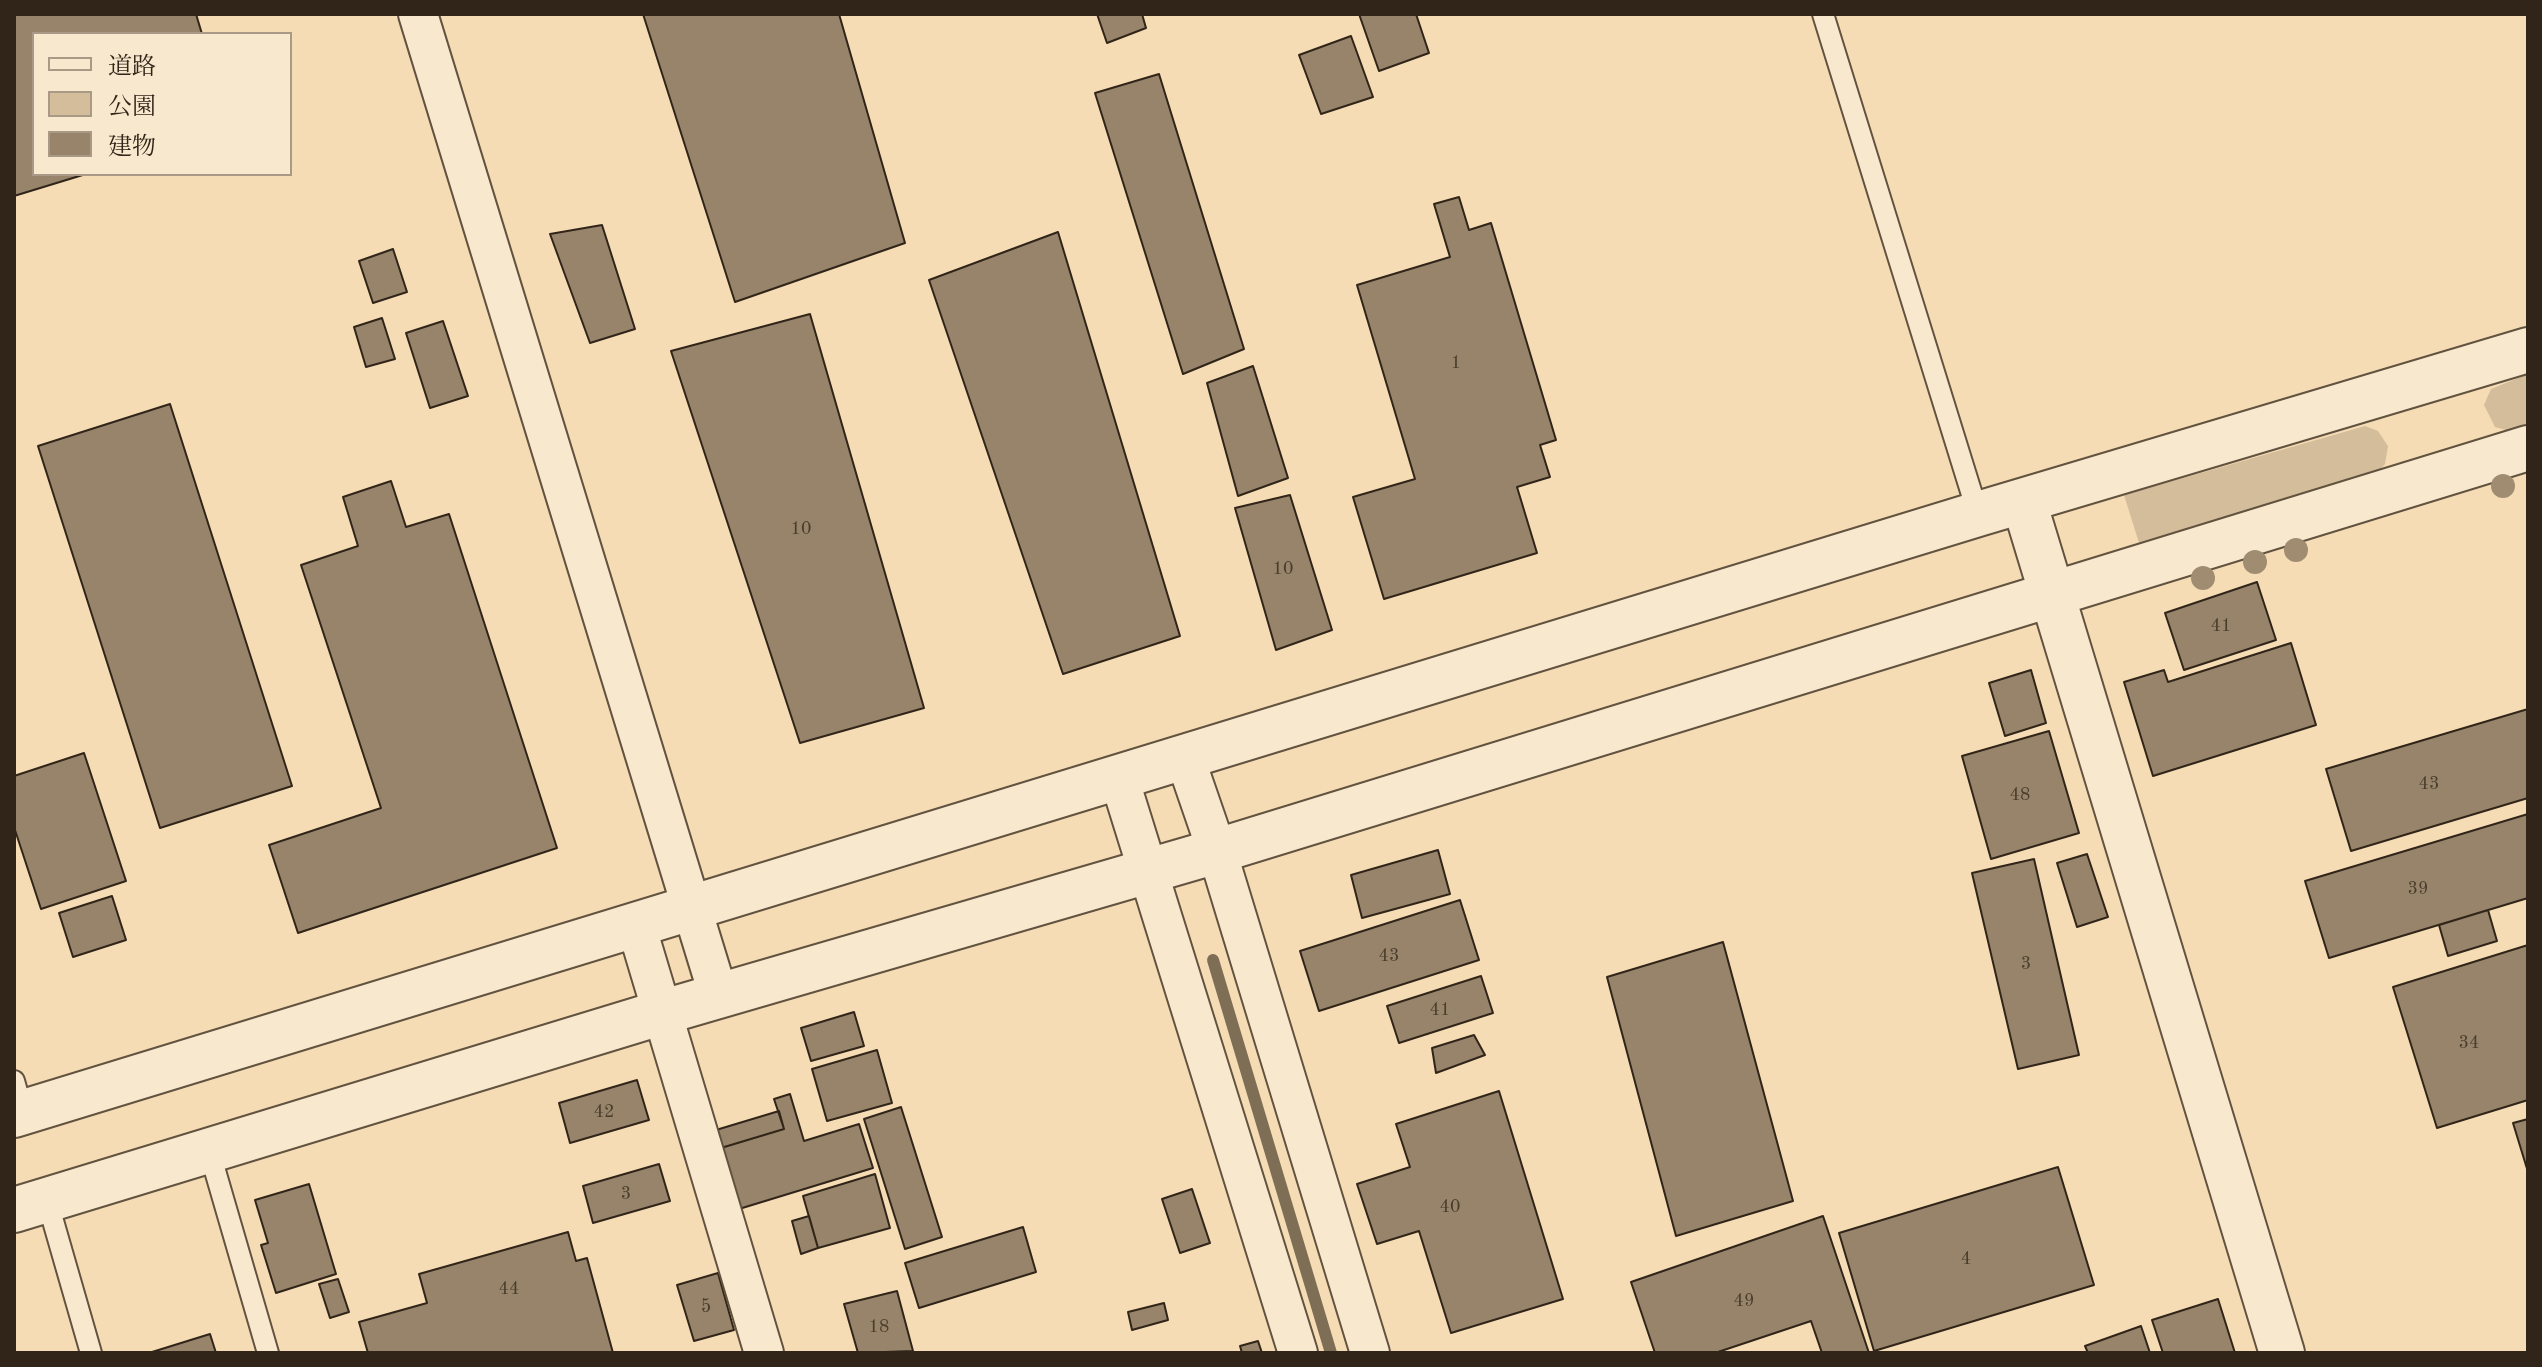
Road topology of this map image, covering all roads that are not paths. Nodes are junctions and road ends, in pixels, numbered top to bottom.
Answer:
1 (418, 14) edge
2 (1823, 14) edge
3 (2528, 350) edge
4 (2528, 448) edge
5 (2024, 502) junction
6 (1978, 514) junction
7 (2054, 596) junction
8 (1185, 758) junction
9 (1119, 778) junction
10 (1217, 851) junction
11 (1149, 872) junction
12 (691, 908) junction
13 (636, 925) junction
14 (719, 997) junction
15 (660, 1013) junction
16 (17, 1103) edge
17 (209, 1150) junction
18 (31, 1205) edge
19 (91, 1353) edge
20 (268, 1353) edge
21 (764, 1353) edge
22 (1298, 1353) edge
23 (1370, 1353) edge
24 (2282, 1353) edge

1 - 12 street
2 - 6 lane
3 - 5 street
4 - 7 street
5 - 6 street
5 - 7 street
6 - 8 street
7 - 10 street
7 - 24 street
8 - 9 street
8 - 10 street
9 - 11 street
9 - 12 street
10 - 11 street
10 - 23 street
11 - 14 street
11 - 22 street
12 - 13 street
12 - 14 street
13 - 15 street
13 - 16 street
14 - 15 street
15 - 17 street
15 - 21 street
17 - 18 street
17 - 20 lane
18 - 19 lane

